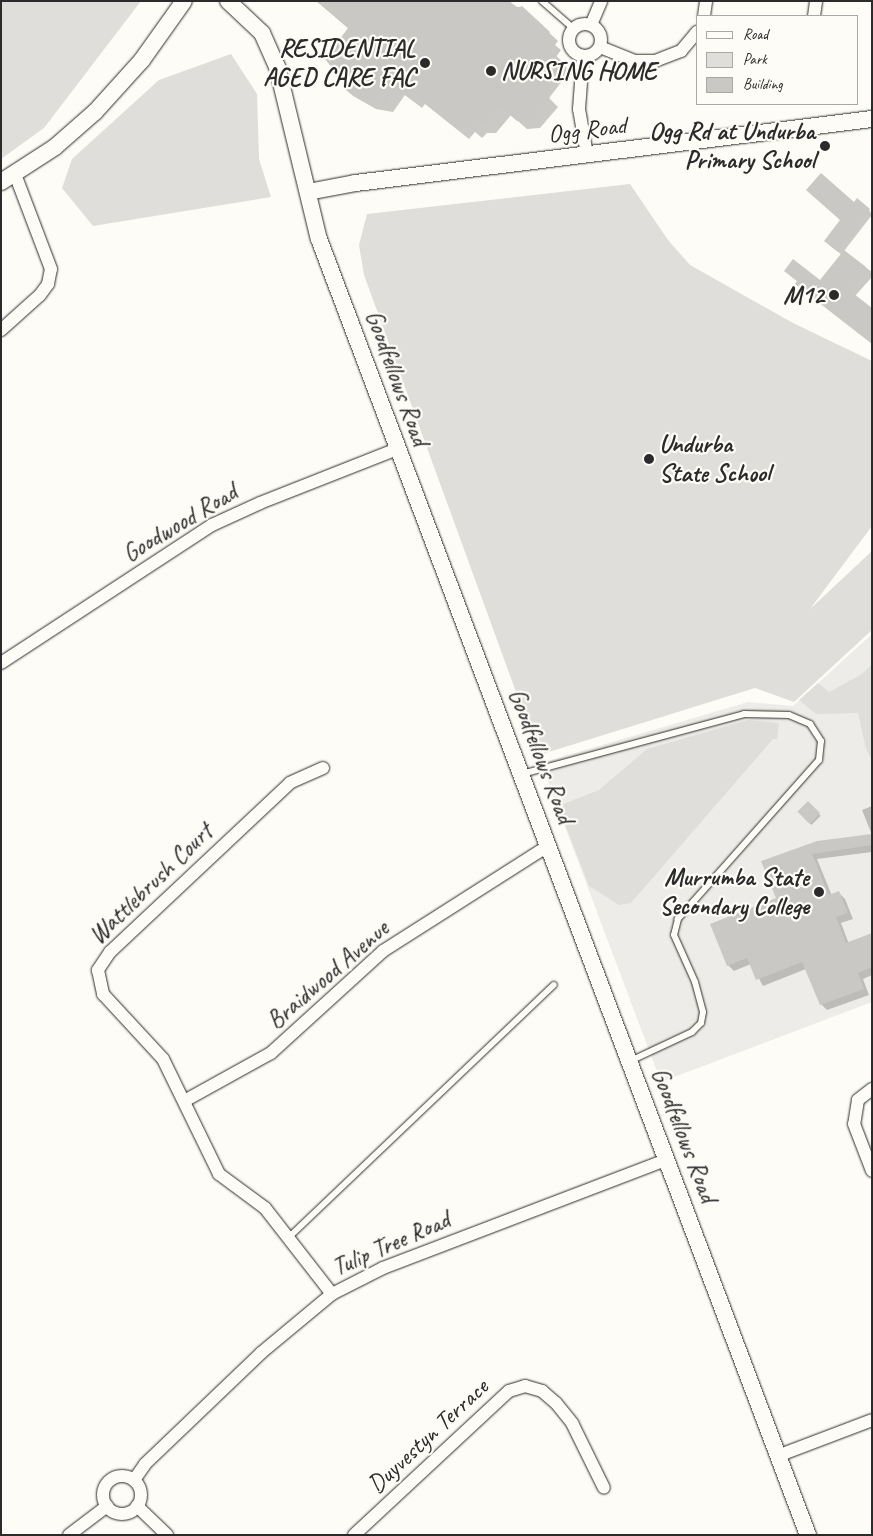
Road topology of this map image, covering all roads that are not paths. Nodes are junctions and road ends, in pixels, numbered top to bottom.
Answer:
1 (184, 1) edge
2 (228, 1) edge
3 (542, 1) edge
4 (601, 1) edge
5 (706, 1) edge
6 (816, 1) edge
7 (704, 15) edge
8 (814, 15) edge
9 (591, 25) junction
10 (574, 29) junction
11 (696, 33) edge
12 (600, 46) junction
13 (583, 56) junction
14 (872, 119) edge
15 (587, 155) junction
16 (8, 178) edge
17 (308, 192) junction
18 (1, 330) edge
19 (397, 449) junction
20 (1, 663) edge
21 (323, 768) dead end
22 (521, 774) junction
23 (548, 846) junction
24 (554, 985) dead end
25 (630, 1061) junction
26 (872, 1089) edge
27 (186, 1100) junction
28 (666, 1160) junction
29 (872, 1171) edge
30 (288, 1238) junction
31 (332, 1294) junction
32 (872, 1420) edge
33 (780, 1455) junction
34 (134, 1480) junction
35 (604, 1488) dead end
36 (107, 1506) junction
37 (137, 1506) junction
38 (69, 1535) edge
39 (167, 1535) edge
40 (354, 1535) edge
41 (808, 1535) edge

1 - 16 street
2 - 17 street, Goodfellows Road
3 - 10 lane
4 - 9 street
5 - 7 street
6 - 8 street
9 - 10 street
9 - 12 street
10 - 13 street
11 - 12 street
12 - 13 street
13 - 15 street
14 - 15 street, Ogg Road
15 - 17 street, Ogg Road
16 - 18 street
17 - 19 street, Goodfellows Road
19 - 20 street, Goodwood Road
19 - 22 street, Goodfellows Road
21 - 27 street, Wattlebrush Court
22 - 23 street, Goodfellows Road
22 - 25 lane
23 - 25 street, Goodfellows Road
23 - 27 street, Braidwood Avenue
24 - 30 lane
25 - 28 street, Goodfellows Road
26 - 29 street
27 - 30 street, Wattlebrush Court
28 - 31 street, Tulip Tree Road
28 - 33 street, Goodfellows Road
30 - 31 street, Wattlebrush Court
31 - 34 street, Tulip Tree Road
32 - 33 street
33 - 41 street, Goodfellows Road
34 - 36 street
34 - 37 street
35 - 40 street, Duyvestyn Terrace
36 - 37 street
36 - 38 street
37 - 39 street

